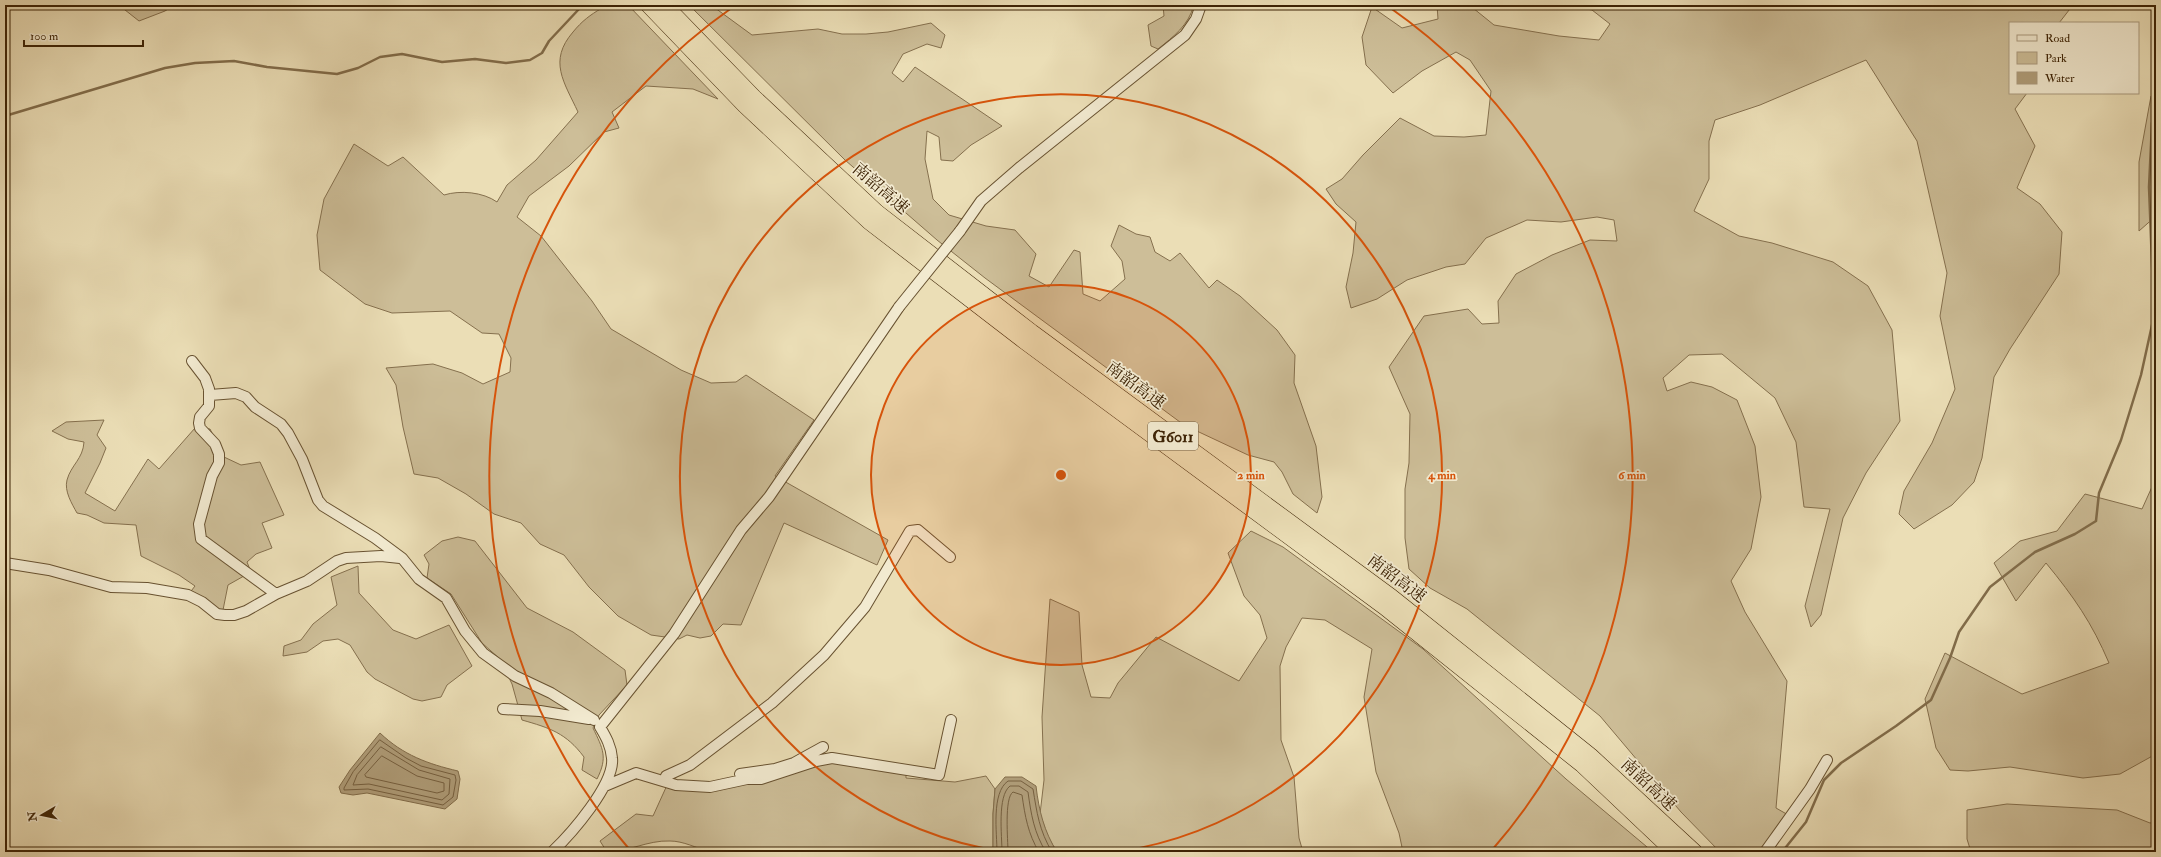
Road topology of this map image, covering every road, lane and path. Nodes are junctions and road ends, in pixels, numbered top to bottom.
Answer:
1 (648, 5) edge
2 (664, 5) edge
3 (1202, 5) edge
4 (192, 361) dead end
5 (210, 395) junction
6 (950, 557) dead end
7 (402, 558) junction
8 (5, 563) edge
9 (276, 594) junction
10 (503, 708) dead end
11 (951, 720) dead end
12 (597, 723) junction
13 (823, 747) dead end
14 (1827, 760) dead end
15 (636, 773) junction
16 (666, 776) junction
17 (605, 786) junction
18 (552, 852) edge
19 (1674, 852) edge
20 (1695, 852) edge
21 (1764, 852) edge

1 - 19 highway, 南韶高速 / G6011
2 - 20 highway, 南韶高速 / G6011
3 - 12 street, bridge
4 - 5 street
5 - 7 street
5 - 9 street
6 - 16 street
7 - 9 street
7 - 12 street
8 - 9 street
10 - 12 street
11 - 15 street
12 - 17 street
13 - 16 street
14 - 21 street
15 - 16 street
15 - 17 street
17 - 18 street

